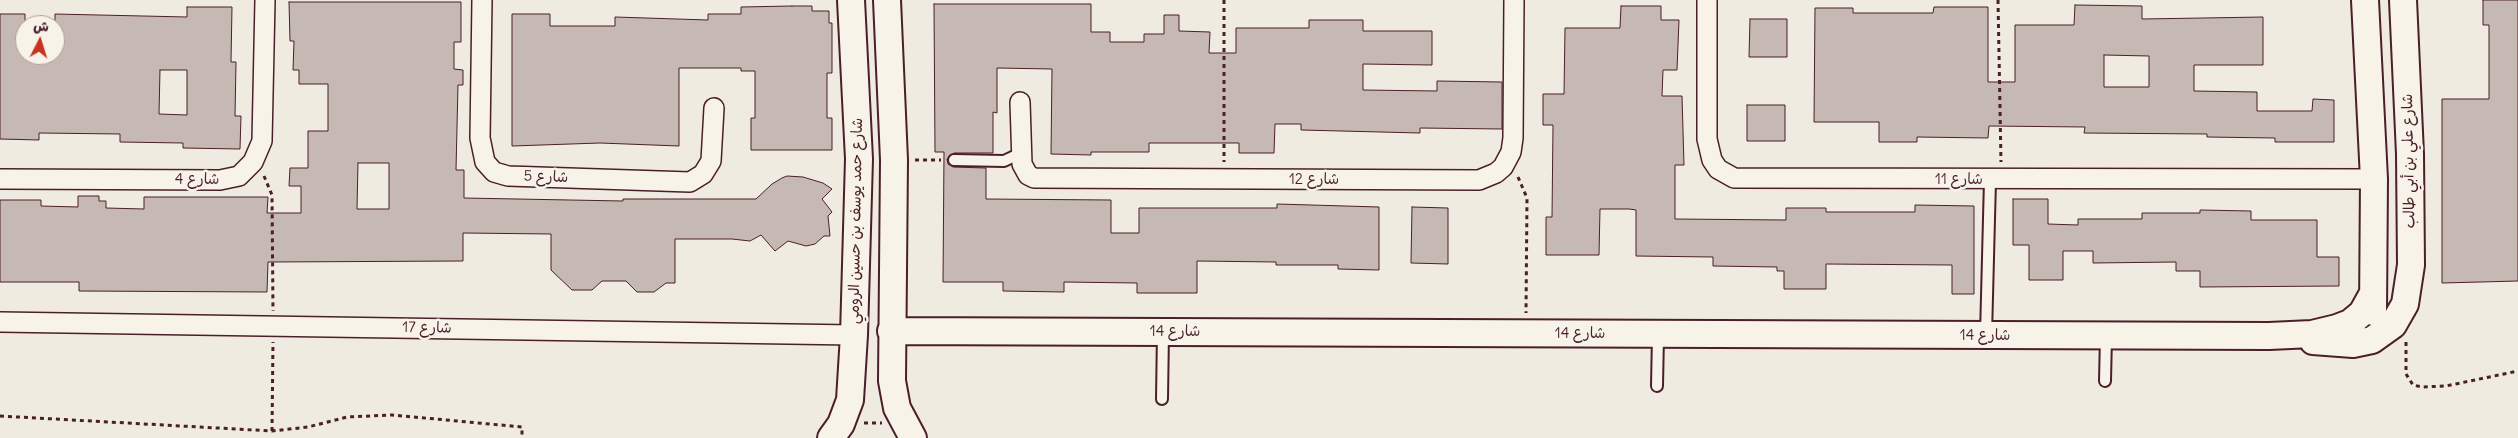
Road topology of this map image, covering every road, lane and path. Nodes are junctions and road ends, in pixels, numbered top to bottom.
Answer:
1 (265, 0) edge
2 (482, 0) edge
3 (852, 0) edge
4 (1224, 0) edge
5 (1514, 0) edge
6 (1707, 0) edge
7 (1998, 0) edge
8 (2365, 0) edge
9 (2403, 0) edge
10 (892, 6) edge
11 (1020, 102) dead end
12 (714, 108) dead end
13 (1021, 153) junction
14 (2410, 154) junction
15 (894, 160) junction
16 (954, 160) joint
17 (253, 162) junction
18 (1503, 167) junction
19 (2374, 167) junction
20 (0, 179) edge
21 (1224, 179) junction
22 (1996, 180) junction
23 (2372, 295) junction
24 (0, 322) edge
25 (273, 325) junction
26 (2401, 329) junction
27 (891, 331) junction
28 (1163, 332) junction
29 (1526, 334) junction
30 (854, 335) junction
31 (1658, 335) junction
32 (1986, 336) junction
33 (2106, 336) junction
34 (2269, 336) junction
35 (2518, 371) edge
36 (2105, 381) dead end
37 (1657, 386) dead end
38 (1162, 398) dead end
39 (0, 416) edge
40 (908, 430) edge
41 (272, 431) junction
42 (836, 431) edge
43 (522, 438) edge

1 - 17 street
2 - 12 street, شارع 5
3 - 30 street, شارع حمد يوسف بن حسين الرومي
4 - 21 path
5 - 18 street
6 - 22 street, شارع 11
7 - 22 path
8 - 19 street
9 - 14 street, شارع علي بن أبي طالب
10 - 15 street
11 - 13 street, شارع 12
13 - 16 lane
13 - 21 street, شارع 12
14 - 19 street
14 - 26 street, شارع علي بن أبي طالب
15 - 16 path
15 - 27 street
17 - 20 street, شارع 4
17 - 25 path
18 - 21 street, شارع 12
18 - 29 path
19 - 22 street, شارع 11
19 - 23 street
22 - 32 lane
23 - 26 street
23 - 34 street, شارع 14
24 - 25 street, شارع 17
25 - 30 street, شارع 17
25 - 41 path
26 - 34 street, شارع 14
26 - 35 path
27 - 28 street, شارع 14
27 - 40 street
28 - 29 street, شارع 14
28 - 38 lane
29 - 31 street, شارع 14
30 - 42 street, شارع حمد يوسف بن حسين الرومي
31 - 32 street, شارع 14
31 - 37 lane
32 - 33 street, شارع 14
33 - 34 street, شارع 14
33 - 36 lane
39 - 41 path
40 - 42 path
41 - 43 path

